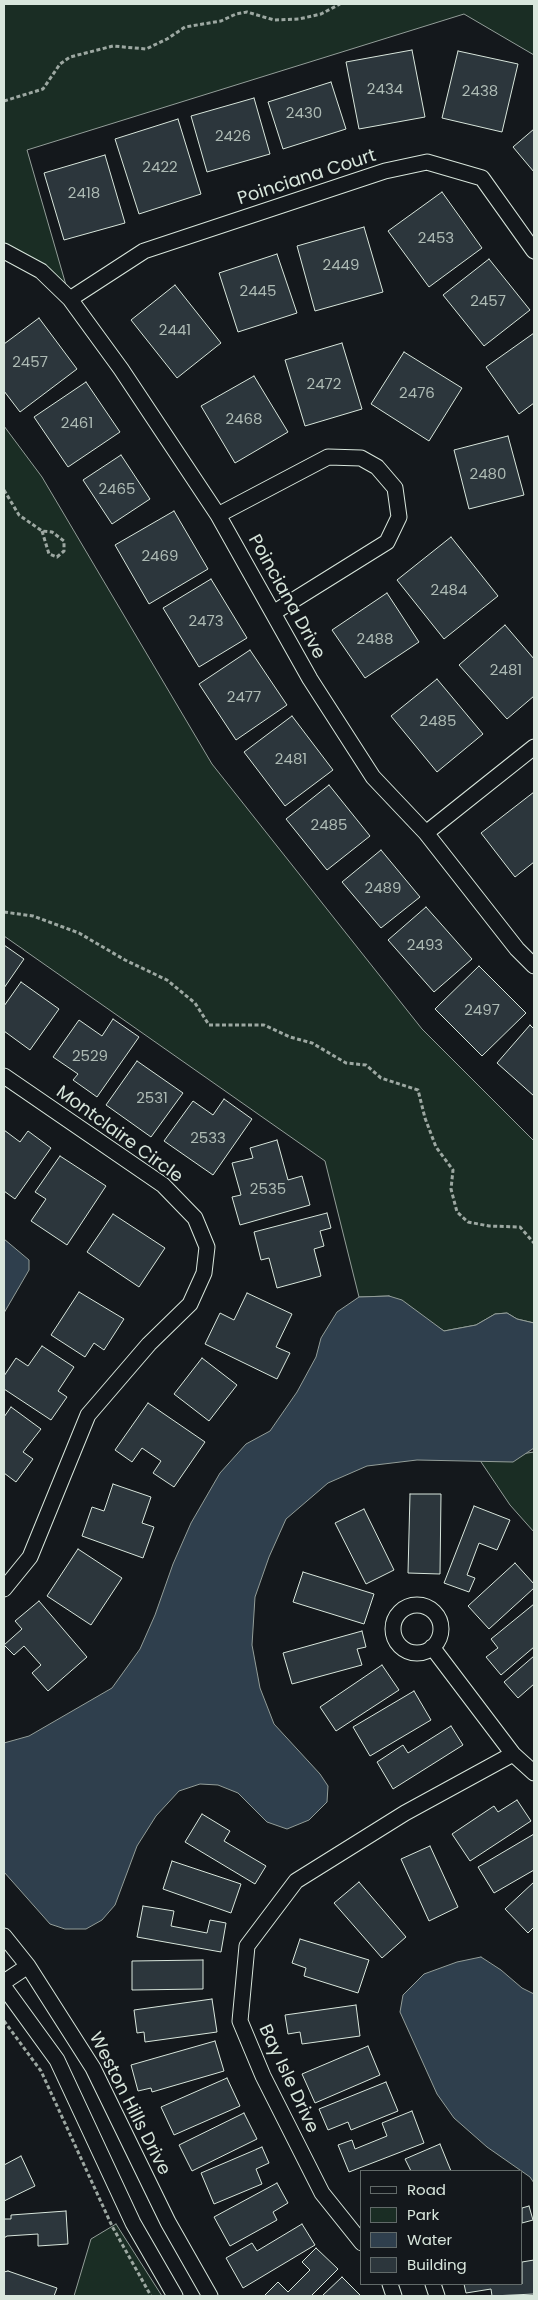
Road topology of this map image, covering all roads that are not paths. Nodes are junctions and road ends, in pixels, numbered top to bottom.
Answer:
1 (534, 251) edge
2 (4, 252) edge
3 (70, 299) junction
4 (218, 515) junction
5 (273, 613) junction
6 (534, 748) edge
7 (426, 833) junction
8 (534, 966) edge
9 (4, 1076) edge
10 (4, 1589) edge
11 (432, 1647) dead end
12 (513, 1754) junction
13 (534, 1773) edge
14 (4, 1936) edge
15 (28, 1966) junction
16 (4, 1982) edge
17 (4, 1987) edge
18 (360, 2240) edge
19 (175, 2296) edge
20 (210, 2296) edge

1 - 3 street, Poinciana Court
2 - 3 street, Poinciana Drive
3 - 4 street, Poinciana Drive
4 - 5 street, Poinciana Drive
4 - 5 street
5 - 7 street, Poinciana Drive
6 - 7 street
7 - 8 street, Poinciana Drive
9 - 10 street, Montclaire Circle
11 - 12 street
12 - 13 street
12 - 18 street, Bay Isle Drive
14 - 15 street, Weston Hills Drive
15 - 16 street
15 - 20 street, Weston Hills Drive
17 - 19 street

